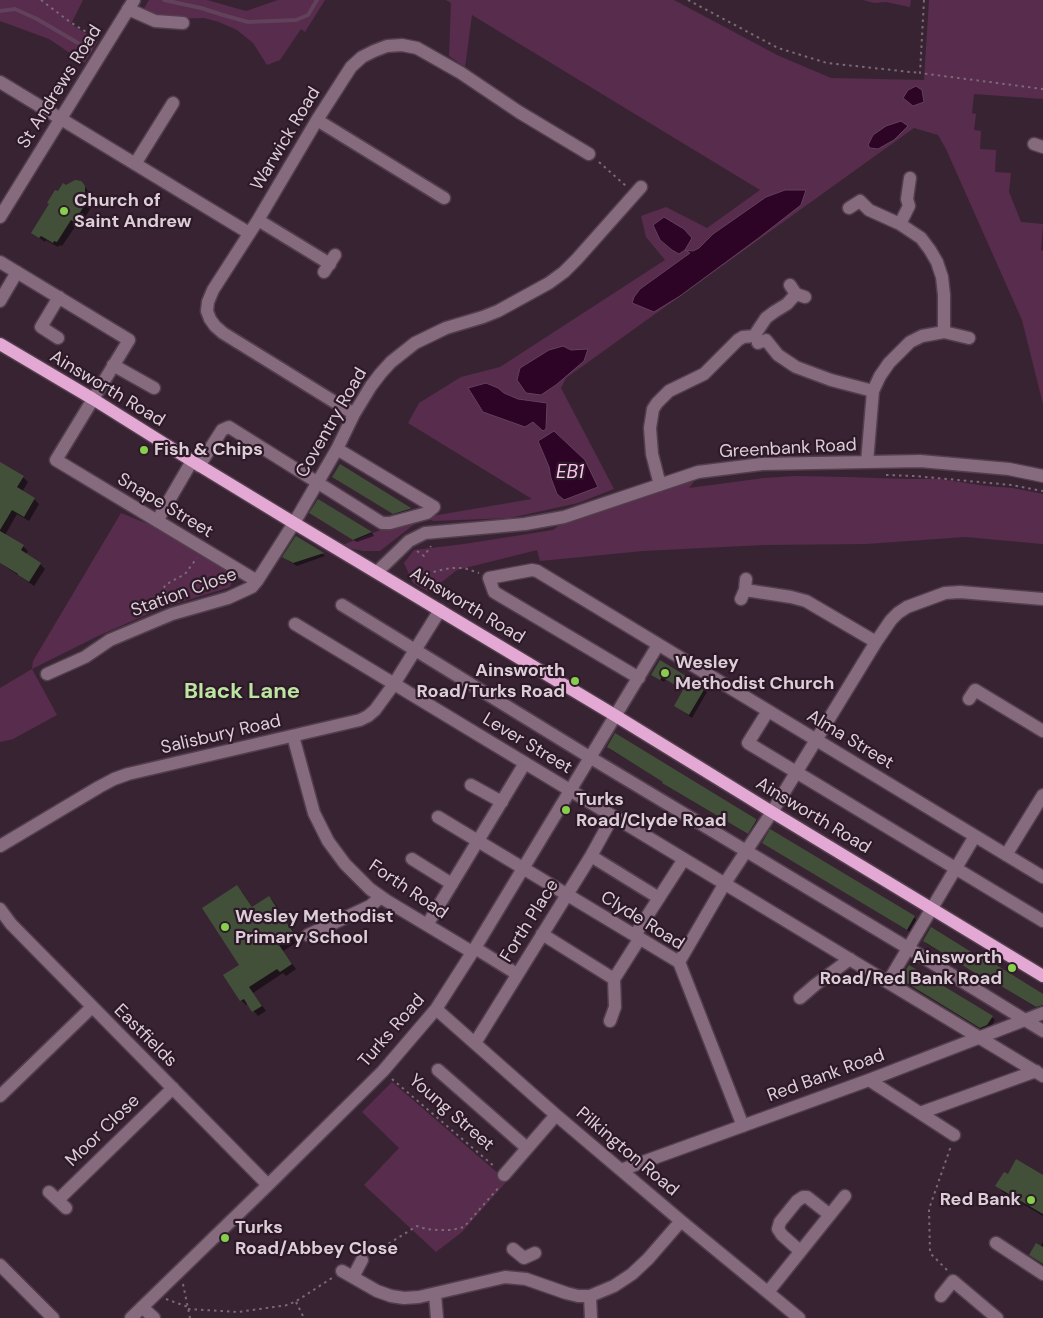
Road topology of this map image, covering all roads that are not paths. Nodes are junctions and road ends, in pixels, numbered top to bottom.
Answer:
1 (131, 4) edge
2 (183, 22) dead end
3 (0, 82) edge
4 (173, 103) dead end
5 (61, 118) junction
6 (317, 120) junction
7 (589, 154) road end
8 (135, 164) junction
9 (910, 178) dead end
10 (444, 198) dead end
11 (849, 208) dead end
12 (638, 210) dead end
13 (0, 217) edge
14 (258, 220) junction
15 (900, 224) junction
16 (249, 233) junction
17 (0, 262) edge
18 (330, 264) dead end
19 (17, 272) junction
20 (797, 292) dead end
21 (59, 297) junction
22 (0, 301) edge
23 (944, 332) junction
24 (58, 338) dead end
25 (970, 338) dead end
26 (758, 343) junction
27 (0, 344) edge
28 (114, 365) junction
29 (154, 388) dead end
30 (874, 390) junction
31 (93, 399) junction
32 (354, 414) junction
33 (337, 449) junction
34 (867, 462) junction
35 (195, 463) junction
36 (1043, 476) edge
37 (318, 482) junction
38 (660, 485) junction
39 (157, 521) junction
40 (294, 523) junction
41 (377, 572) junction
42 (257, 581) junction
43 (744, 589) dead end
44 (1043, 599) edge
45 (342, 605) dead end
46 (440, 610) junction
47 (295, 624) dead end
48 (315, 637) junction
49 (876, 642) junction
50 (658, 645) junction
51 (308, 648) dead end
52 (415, 651) junction
53 (47, 674) dead end
54 (639, 678) junction
55 (394, 684) junction
56 (969, 699) dead end
57 (768, 711) junction
58 (616, 716) junction
59 (1043, 731) edge
60 (293, 736) junction
61 (816, 740) junction
62 (591, 758) junction
63 (525, 763) junction
64 (796, 772) junction
65 (471, 785) dead end
66 (571, 791) junction
67 (1043, 795) edge
68 (502, 802) junction
69 (772, 812) junction
70 (614, 816) junction
71 (438, 817) dead end
72 (975, 836) junction
73 (478, 842) junction
74 (0, 846) edge
75 (746, 851) junction
76 (1006, 855) junction
77 (591, 856) junction
78 (412, 859) dead end
79 (684, 859) junction
80 (523, 868) junction
81 (956, 868) junction
82 (1043, 877) edge
83 (725, 883) junction
84 (452, 884) junction
85 (567, 894) junction
86 (381, 897) junction
87 (659, 898) junction
88 (0, 909) edge
89 (932, 909) junction
90 (1043, 921) edge
91 (427, 926) junction
92 (542, 934) junction
93 (308, 935) dead end
94 (638, 937) junction
95 (908, 948) junction
96 (473, 950) junction
97 (850, 959) junction
98 (679, 962) junction
99 (518, 974) junction
100 (1043, 976) edge
101 (614, 979) junction
102 (888, 982) junction
103 (800, 998) dead end
104 (92, 1007) junction
105 (436, 1009) junction
106 (1043, 1013) edge
107 (1025, 1020) junction
108 (610, 1021) dead end
109 (1043, 1031) edge
110 (979, 1037) junction
111 (475, 1043) junction
112 (438, 1070) dead end
113 (1039, 1073) edge
114 (869, 1080) junction
115 (173, 1088) junction
116 (1, 1094) edge
117 (920, 1112) junction
118 (556, 1115) junction
119 (743, 1126) junction
120 (954, 1135) road end
121 (528, 1148) junction
122 (621, 1170) junction
123 (504, 1175) road end
124 (268, 1185) junction
125 (845, 1196) dead end
126 (58, 1200) dead end
127 (830, 1215) junction
128 (681, 1221) junction
129 (996, 1243) dead end
130 (513, 1250) dead end
131 (800, 1251) junction
132 (362, 1260) road end
133 (0, 1265) edge
134 (1043, 1274) edge
135 (519, 1278) junction
136 (768, 1292) junction
137 (435, 1294) junction
138 (590, 1296) junction
139 (941, 1296) dead end
140 (142, 1307) junction
141 (52, 1318) edge
142 (131, 1318) edge
143 (154, 1318) edge
144 (437, 1318) edge
145 (591, 1318) edge
146 (799, 1318) edge
147 (997, 1318) edge

1 - 2 street
1 - 5 street, St Andrews Road
3 - 5 street
4 - 8 street
5 - 8 street
5 - 13 street, St Andrews Road
6 - 7 street, Warwick Road
6 - 10 street
6 - 14 street, Warwick Road
8 - 16 street
9 - 15 street
11 - 15 street
12 - 32 street, Coventry Road
14 - 16 street, Warwick Road
14 - 18 street
15 - 23 street
16 - 32 street, Warwick Road
17 - 19 street
19 - 21 street
19 - 22 street
20 - 26 street
21 - 24 street
21 - 28 street
23 - 25 street
23 - 30 street
26 - 30 street
26 - 38 street
27 - 31 main road, Ainsworth Road
28 - 29 street
28 - 31 street
30 - 34 street
31 - 35 main road, Ainsworth Road
31 - 39 street, Snape Street
32 - 33 street, Coventry Road
33 - 37 street, Coventry Road
33 - 37 street
34 - 36 street, Greenbank Road
34 - 38 street, Greenbank Road
35 - 37 street
35 - 39 street
35 - 40 main road, Ainsworth Road
37 - 40 street, Coventry Road
38 - 41 street, Greenbank Road
39 - 42 street, Snape Street
40 - 41 main road, Ainsworth Road
40 - 42 street, Station Close
41 - 46 main road, Ainsworth Road
42 - 53 street, Station Close
43 - 49 street
44 - 49 street
45 - 52 street
46 - 52 street, Salisbury Road
46 - 58 main road, Ainsworth Road
47 - 48 street, Lever Street
48 - 51 street
48 - 55 street, Lever Street
49 - 61 street
50 - 54 street, Turks Road
50 - 54 street, Alma Street
50 - 57 street, Alma Street
52 - 55 street, Salisbury Road
52 - 62 street
54 - 58 street, Turks Road
55 - 60 street, Salisbury Road
55 - 63 street, Lever Street
56 - 59 street
57 - 61 street, Alma Street
57 - 64 street
58 - 62 street, Turks Road
58 - 69 main road, Ainsworth Road
60 - 74 street, Salisbury Road
60 - 86 street, Forth Road
61 - 64 street
61 - 72 street, Alma Street
62 - 66 street, Turks Road
62 - 75 street
63 - 66 street, Lever Street
63 - 68 street
64 - 69 street
64 - 81 street
65 - 68 street
66 - 70 street, Lever Street
66 - 80 street, Turks Road
67 - 76 street
68 - 73 street
69 - 75 street
69 - 89 main road, Ainsworth Road
70 - 77 street, Forth Place
70 - 79 street, Lever Street
71 - 73 street, Clyde Road
72 - 76 street, Alma Street
72 - 81 street
73 - 80 street, Clyde Road
73 - 84 street
75 - 83 street
75 - 95 street
76 - 82 street, Alma Street
77 - 85 street, Forth Place
77 - 87 street
78 - 84 street
79 - 83 street, Lever Street
79 - 87 street
80 - 85 street, Clyde Road
80 - 96 street, Turks Road
81 - 89 street
81 - 90 street
83 - 97 street, Lever Street
83 - 98 street
84 - 91 street
85 - 92 street, Forth Place
85 - 94 street, Clyde Road
86 - 91 street, Forth Road
86 - 93 street
87 - 94 street
88 - 104 street, Eastfields
89 - 95 street
89 - 100 main road, Ainsworth Road
91 - 96 street, Forth Road
92 - 99 street, Forth Place
92 - 101 street
94 - 98 street, Clyde Road
94 - 101 street
95 - 102 street
95 - 107 street
96 - 99 street, Forth Road
96 - 105 street, Turks Road
97 - 102 street, Lever Street
97 - 103 street
98 - 119 street, Clyde Road
99 - 111 street, Forth Place
101 - 108 street
102 - 110 street, Lever Street
104 - 115 street, Eastfields
104 - 116 street
105 - 111 street, Pilkington Road
105 - 124 street, Turks Road
106 - 107 street, Red Bank Road
107 - 109 street
107 - 110 street, Red Bank Road
110 - 113 street, Lever Street
110 - 114 street, Red Bank Road
111 - 118 street, Pilkington Road
112 - 121 street
113 - 117 street
114 - 117 street
114 - 119 street, Red Bank Road
115 - 124 street, Eastfields
115 - 126 street, Moor Close
117 - 120 street
118 - 121 street
118 - 122 street, Pilkington Road
119 - 122 street, Red Bank Road
121 - 123 street
122 - 128 street, Pilkington Road
124 - 140 street, Turks Road
125 - 127 street
127 - 131 street
127 - 131 street
128 - 136 street, Pilkington Road
128 - 138 street
129 - 134 street
130 - 135 street
131 - 136 street
132 - 137 street
133 - 141 street
135 - 137 street
135 - 138 street
136 - 146 street, Pilkington Road
137 - 144 street
138 - 145 street
139 - 147 street
140 - 142 street, Turks Road
140 - 143 street

